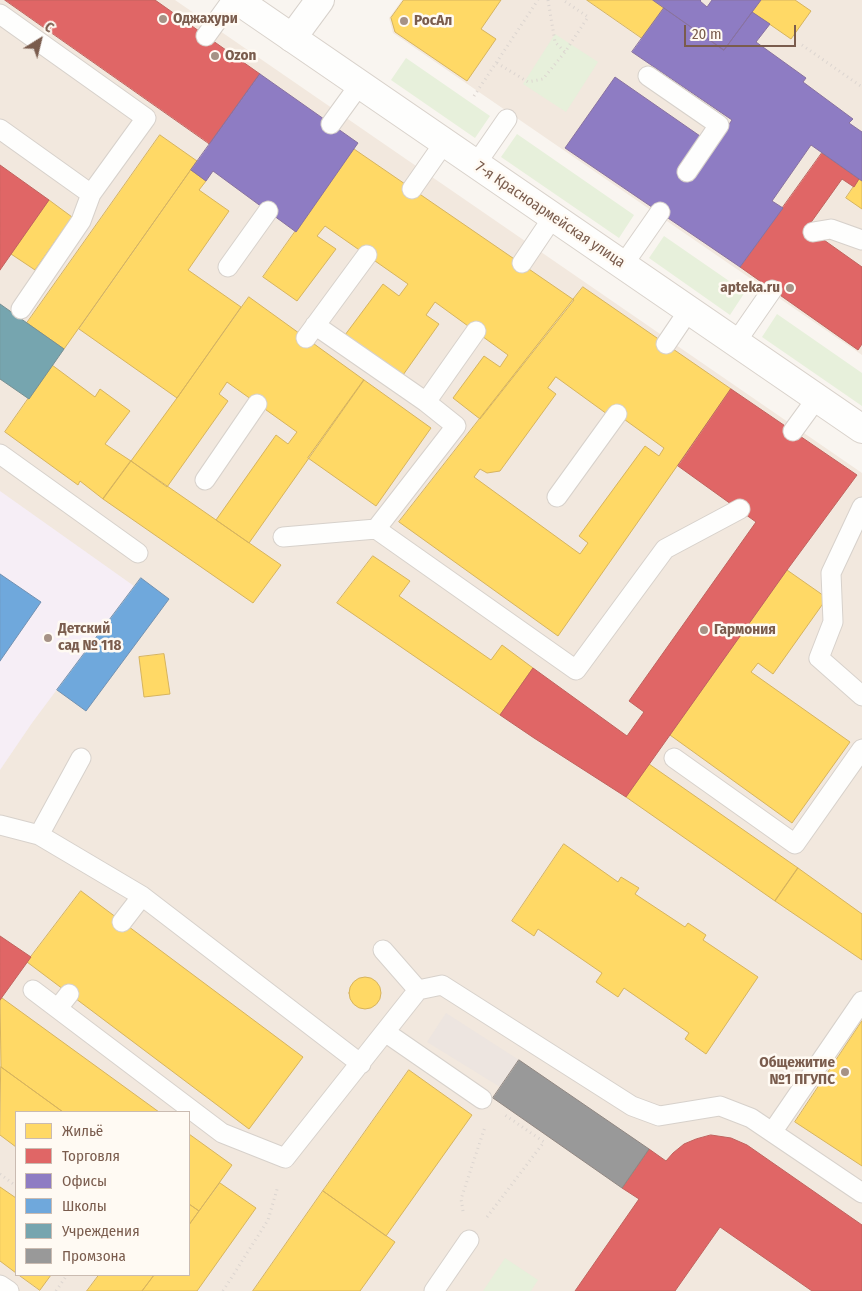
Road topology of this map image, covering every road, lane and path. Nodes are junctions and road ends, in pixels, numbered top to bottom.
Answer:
1 (232, 0) edge
2 (237, 0) edge
3 (320, 0) edge
4 (538, 0) edge
5 (548, 0) edge
6 (563, 0) edge
7 (0, 14) edge
8 (206, 36) dead end
9 (292, 38) junction
10 (802, 45) dead end
11 (565, 52) junction
12 (497, 64) junction
13 (648, 76) dead end
14 (360, 84) junction
15 (862, 87) edge
16 (474, 96) dead end
17 (507, 119) dead end
18 (331, 124) dead end
19 (0, 129) edge
20 (444, 143) junction
21 (476, 164) junction
22 (687, 172) dead end
23 (412, 189) dead end
24 (91, 194) junction
25 (268, 211) dead end
26 (660, 212) dead end
27 (553, 217) junction
28 (813, 232) dead end
29 (862, 240) edge
30 (367, 255) dead end
31 (522, 263) dead end
32 (623, 265) junction
33 (228, 267) dead end
34 (772, 290) dead end
35 (20, 309) dead end
36 (689, 310) junction
37 (476, 332) dead end
38 (736, 342) junction
39 (666, 344) dead end
40 (816, 398) junction
41 (426, 402) junction
42 (257, 404) dead end
43 (617, 414) dead end
44 (862, 429) edge
45 (793, 431) dead end
46 (0, 454) edge
47 (204, 480) dead end
48 (557, 497) dead end
49 (862, 507) edge
50 (740, 509) dead end
51 (376, 529) junction
52 (283, 537) dead end
53 (138, 553) dead end
54 (862, 696) edge
55 (862, 749) edge
56 (81, 758) dead end
57 (674, 758) dead end
58 (0, 825) edge
59 (40, 835) junction
60 (142, 896) junction
61 (122, 922) dead end
62 (383, 950) dead end
63 (33, 990) dead end
64 (418, 990) junction
65 (862, 1002) edge
66 (385, 1032) junction
67 (361, 1064) junction
68 (482, 1099) junction
69 (773, 1131) junction
70 (286, 1158) junction
71 (0, 1174) edge
72 (15, 1185) edge
73 (862, 1193) edge
74 (469, 1240) junction
75 (66, 1276) edge
76 (0, 1285) edge
77 (9, 1291) edge
78 (56, 1291) edge
79 (223, 1291) edge
80 (434, 1291) edge

1 - 8 lane
2 - 9 street, 7-я Красноармейская улица
3 - 9 street
4 - 12 path
5 - 11 path
6 - 11 path
7 - 24 lane
9 - 14 street, 7-я Красноармейская улица
10 - 15 path
11 - 12 path
12 - 16 path
13 - 22 lane
14 - 18 lane
14 - 20 street, 7-я Красноармейская улица
17 - 21 lane
19 - 24 lane
20 - 21 street, 7-я Красноармейская улица
20 - 23 lane
21 - 27 street, 7-я Красноармейская улица
24 - 35 lane
25 - 33 lane
26 - 32 lane
27 - 31 lane
27 - 32 street, 7-я Красноармейская улица
28 - 29 lane
30 - 41 lane
32 - 36 street, 7-я Красноармейская улица
34 - 38 lane
36 - 38 street, 7-я Красноармейская улица
36 - 39 lane
37 - 41 lane
38 - 40 street, 7-я Красноармейская улица
40 - 44 street, 7-я Красноармейская улица
40 - 45 lane
41 - 51 lane
42 - 47 lane
43 - 48 lane
46 - 53 lane
49 - 54 lane
50 - 51 lane
51 - 52 lane
55 - 57 lane
56 - 59 lane
58 - 59 lane
59 - 60 lane
60 - 61 lane
60 - 67 lane
62 - 64 lane
63 - 70 lane
64 - 66 lane
64 - 69 lane
65 - 69 lane
66 - 67 lane
66 - 68 lane
67 - 70 lane
68 - 74 path
68 - 74 path
69 - 73 lane
70 - 79 path
71 - 72 path
74 - 80 lane
75 - 78 path
76 - 77 lane

